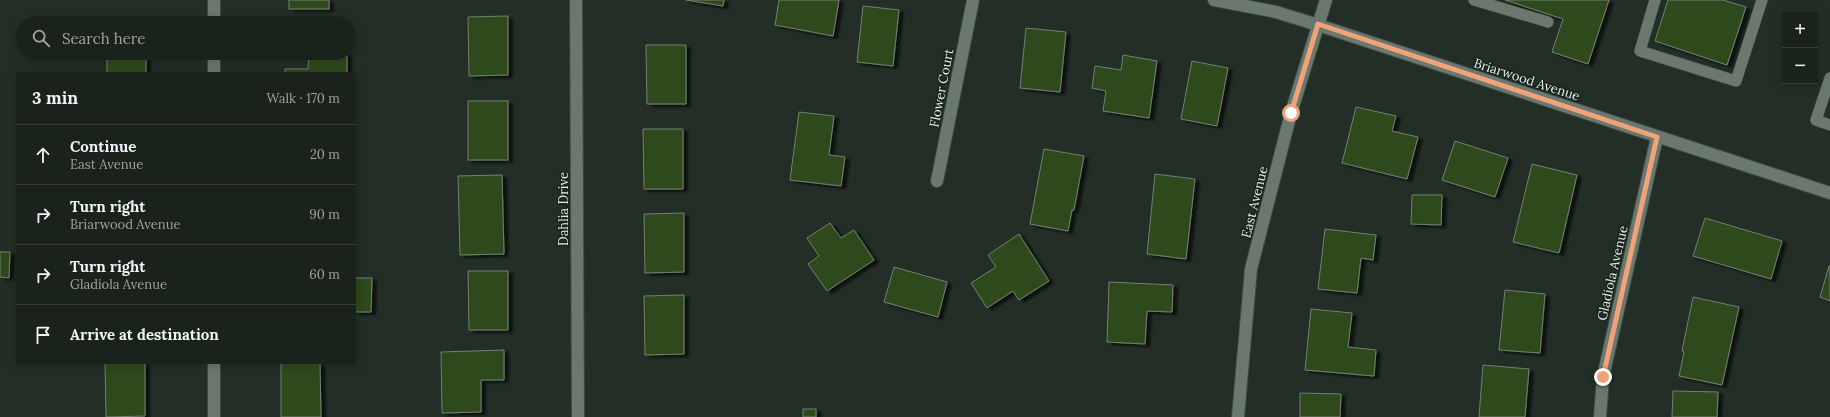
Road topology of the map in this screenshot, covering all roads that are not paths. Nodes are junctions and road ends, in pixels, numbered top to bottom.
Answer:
1 (214, 0) edge
2 (576, 0) edge
3 (973, 0) edge
4 (1214, 0) edge
5 (1326, 0) edge
6 (1474, 0) edge
7 (1655, 0) edge
8 (1762, 0) edge
9 (214, 16) edge
10 (1548, 22) dead end
11 (1318, 24) junction
12 (214, 60) edge
13 (214, 72) edge
14 (1830, 78) edge
15 (1830, 125) edge
16 (1657, 137) junction
17 (937, 181) dead end
18 (1830, 193) edge
19 (214, 364) edge
20 (214, 417) edge
21 (578, 417) edge
22 (1238, 417) edge
23 (1600, 417) edge

1 - 9 street
2 - 21 street, Dahlia Drive
3 - 17 street, Flower Court
4 - 11 street, Briarwood Avenue
5 - 11 street, East Avenue
6 - 10 lane
7 - 8 lane
11 - 16 street, Briarwood Avenue
11 - 22 street, East Avenue
12 - 13 street
14 - 15 lane
16 - 18 street, Briarwood Avenue
16 - 23 street, Gladiola Avenue
19 - 20 street

